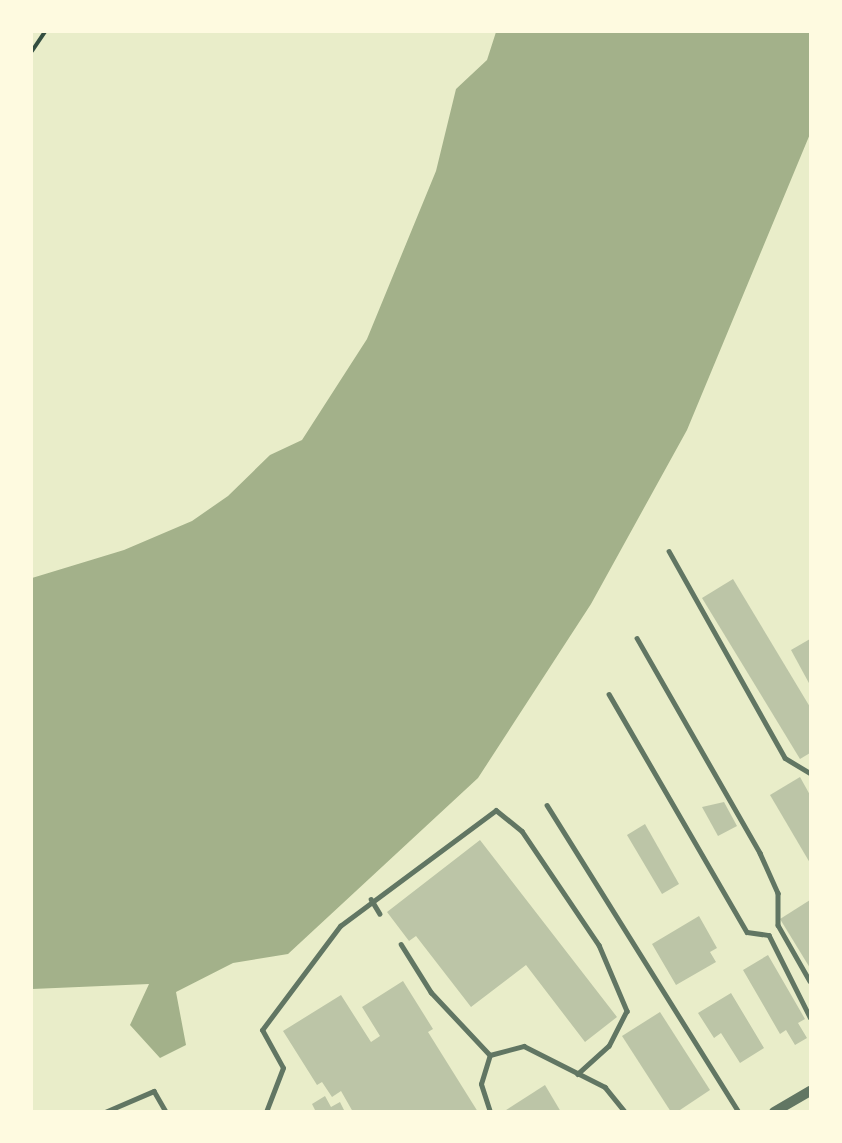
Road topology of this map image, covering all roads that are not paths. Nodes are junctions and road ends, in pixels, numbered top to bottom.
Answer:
1 (669, 551) dead end
2 (637, 638) dead end
3 (609, 694) dead end
4 (810, 773) edge
5 (547, 805) dead end
6 (371, 899) junction
7 (380, 914) dead end
8 (401, 944) dead end
9 (810, 981) edge
10 (810, 1017) edge
11 (490, 1055) junction
12 (579, 1074) junction
13 (810, 1091) edge
14 (105, 1112) edge
15 (166, 1112) edge
16 (266, 1112) edge
17 (490, 1112) edge
18 (626, 1112) edge
19 (740, 1112) edge
20 (774, 1112) edge

1 - 4 lane
2 - 9 lane
3 - 10 lane
5 - 19 lane
6 - 7 lane
6 - 12 lane
6 - 16 lane
8 - 11 lane
11 - 12 lane
11 - 17 lane
12 - 18 lane
13 - 20 street
14 - 15 lane

